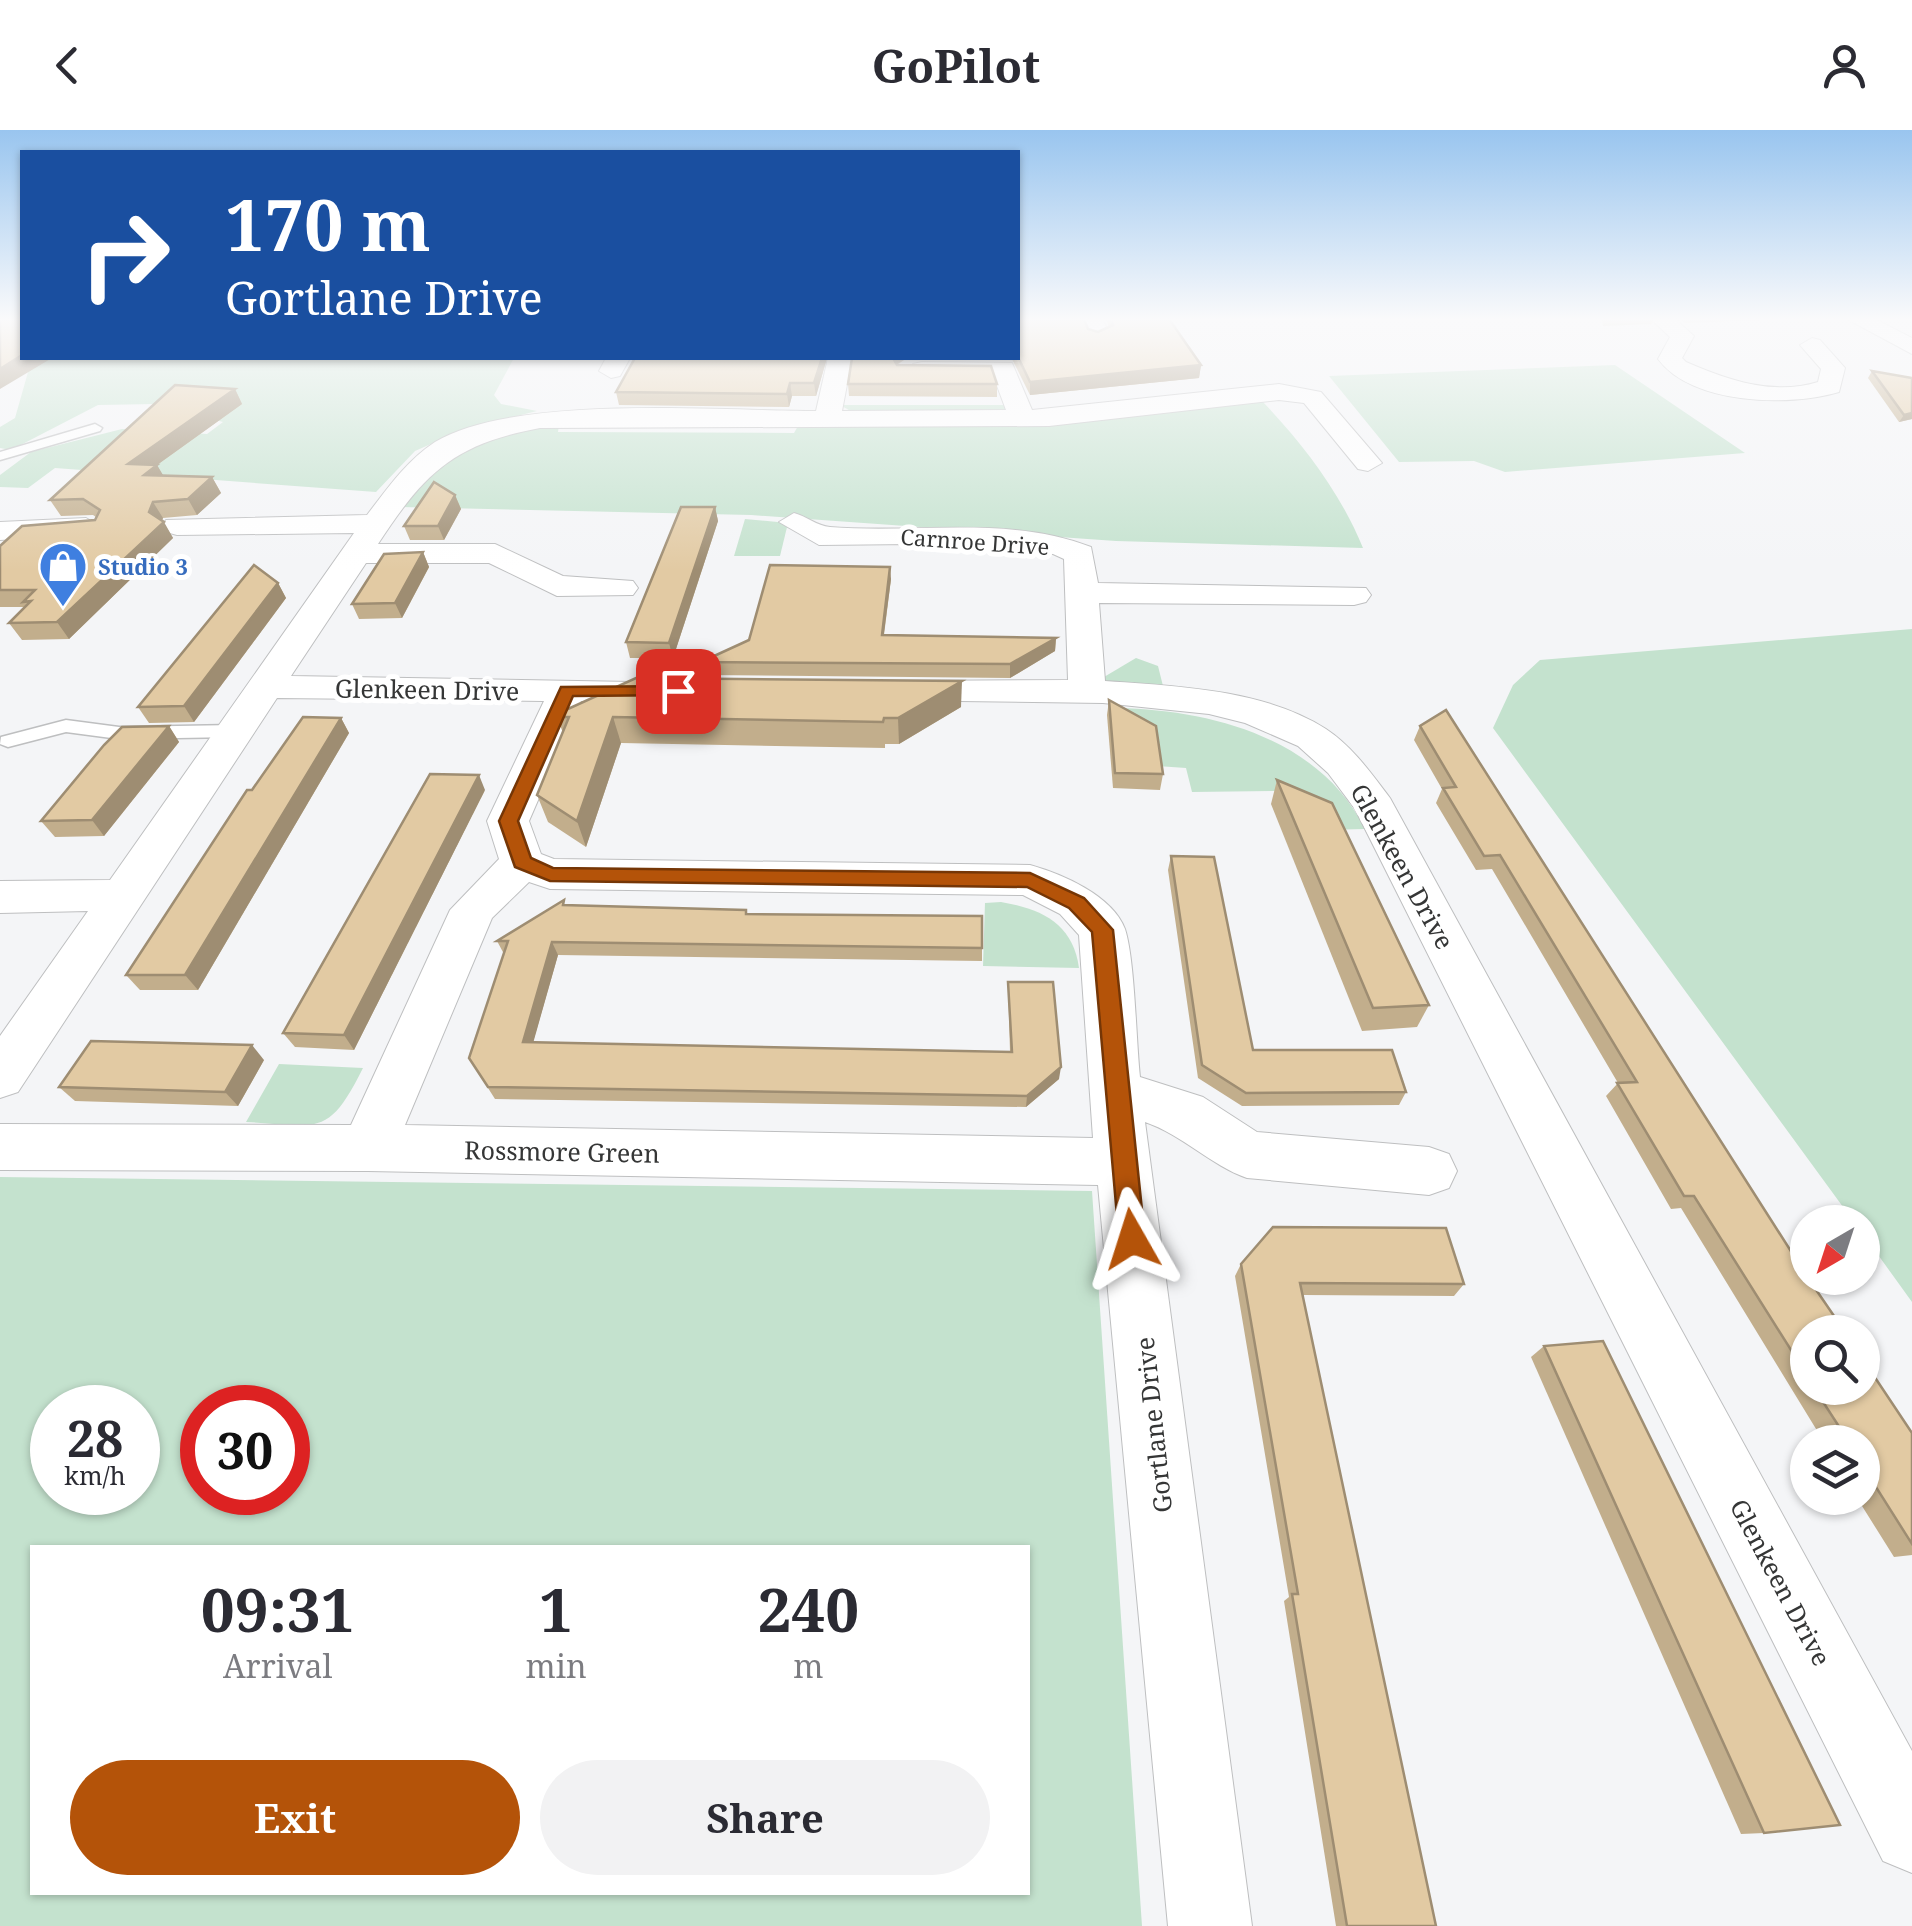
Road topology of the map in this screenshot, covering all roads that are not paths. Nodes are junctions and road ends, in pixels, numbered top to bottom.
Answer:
1 (831, 403) edge
2 (1016, 403) edge
3 (1181, 403) edge
4 (1316, 403) edge
5 (1022, 418) junction
6 (827, 421) junction
7 (95, 428) dead end
8 (0, 456) edge
9 (1368, 463) dead end
10 (794, 522) dead end
11 (91, 526) edge
12 (177, 526) edge
13 (0, 532) edge
14 (367, 538) junction
15 (620, 588) dead end
16 (1083, 593) junction
17 (1354, 595) dead end
18 (265, 687) junction
19 (567, 690) junction
20 (721, 691) edge
21 (856, 692) edge
22 (1087, 693) junction
23 (235, 732) junction
24 (8, 741) dead end
25 (522, 862) junction
26 (124, 895) junction
27 (0, 896) edge
28 (0, 1077) edge
29 (1115, 1091) junction
30 (0, 1146) edge
31 (368, 1148) junction
32 (1123, 1162) junction
33 (1429, 1171) dead end
34 (1912, 1832) edge
35 (1210, 1926) edge

1 - 6 street
2 - 5 street
3 - 5 street
4 - 9 street
5 - 6 street
6 - 14 street
7 - 8 lane
10 - 16 street, Carnroe Drive
11 - 13 street
12 - 14 street
14 - 15 street
14 - 18 street
16 - 17 street
16 - 22 street, Carnroe Drive
18 - 19 street, Glenkeen Drive
18 - 23 street
19 - 20 street, Glenkeen Drive
19 - 25 street
21 - 22 street, Glenkeen Drive
22 - 34 street, Glenkeen Drive
23 - 24 lane
23 - 26 street
25 - 29 street, Gortlane Drive
25 - 31 street
26 - 27 street
26 - 28 street
29 - 32 street, Gortlane Drive
29 - 33 street
30 - 31 street, Rossmore Green
31 - 32 street, Rossmore Green
32 - 35 street, Gortlane Drive

